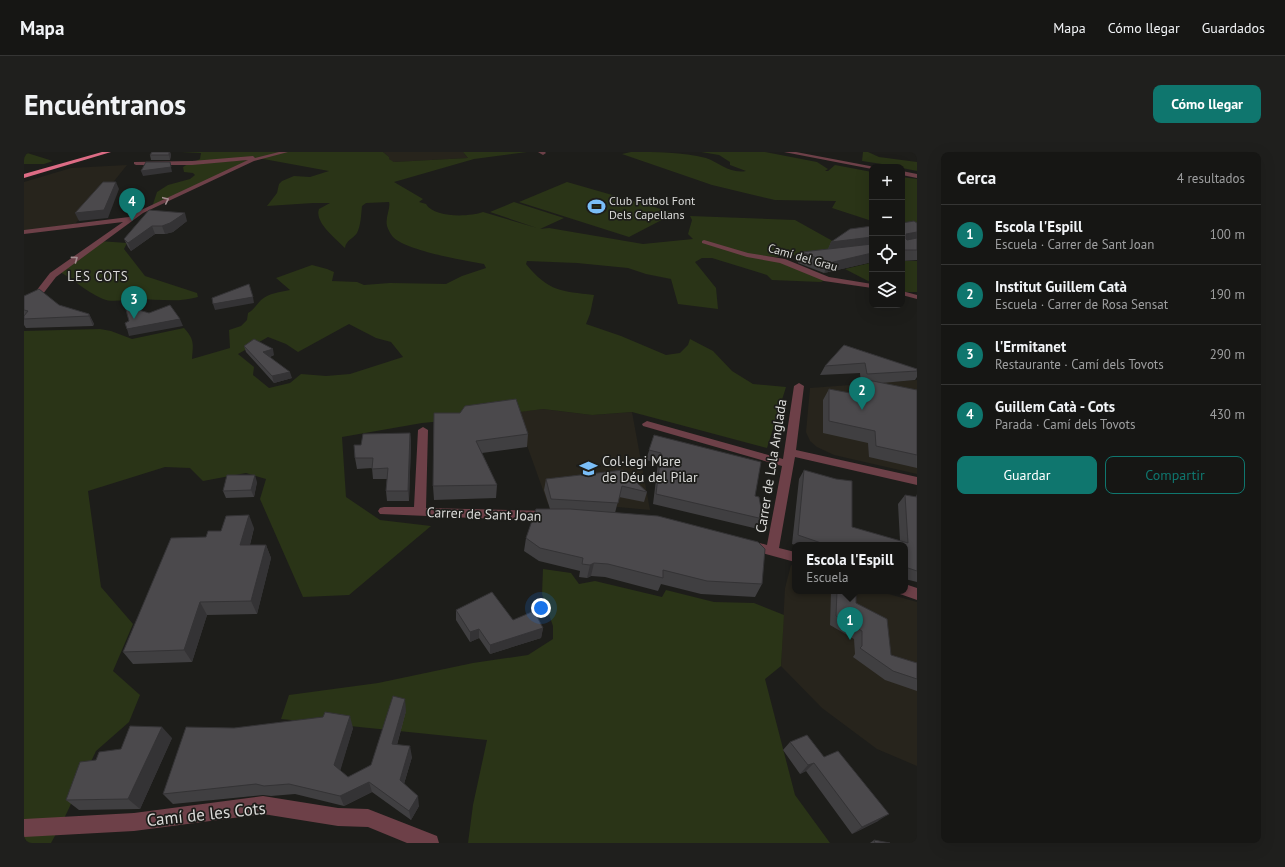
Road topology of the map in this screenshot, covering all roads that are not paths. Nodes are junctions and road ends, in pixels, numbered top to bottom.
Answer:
1 (97, 152) edge
2 (108, 152) edge
3 (285, 152) edge
4 (787, 152) edge
5 (799, 152) edge
6 (258, 158) junction
7 (136, 163) dead end
8 (869, 166) edge
9 (869, 166) edge
10 (905, 172) edge
11 (917, 174) edge
12 (24, 175) edge
13 (132, 219) junction
14 (24, 232) edge
15 (46, 232) dead end
16 (24, 237) edge
17 (704, 242) dead end
18 (797, 260) dead end
19 (782, 261) junction
20 (869, 286) edge
21 (905, 294) edge
22 (917, 297) edge
23 (24, 305) edge
24 (799, 386) dead end
25 (647, 424) dead end
26 (423, 430) dead end
27 (790, 452) junction
28 (787, 464) junction
29 (917, 481) edge
30 (384, 511) dead end
31 (420, 512) junction
32 (560, 516) edge
33 (734, 541) edge
34 (772, 550) junction
35 (792, 556) edge
36 (24, 828) edge
37 (430, 843) edge

1 - 12 highway
2 - 12 highway
3 - 6 street
4 - 8 street
5 - 9 street
6 - 7 street
13 -> 6 street
10 - 11 street
13 - 14 street
23 -> 13 street
15 - 16 street
17 - 19 street, Camí del Grau
18 - 19 street
19 - 20 street, Camí del Grau
21 - 22 street
24 - 27 street, Carrer de Lola Anglada
25 - 28 street
26 - 31 street
27 - 28 street, Carrer de Lola Anglada
27 - 29 street
28 - 34 street, Carrer de Lola Anglada
30 - 31 street, Carrer de Sant Joan
31 - 32 street, Carrer de Sant Joan
33 - 34 street
34 - 35 street
36 - 37 street, Camí de les Cots

